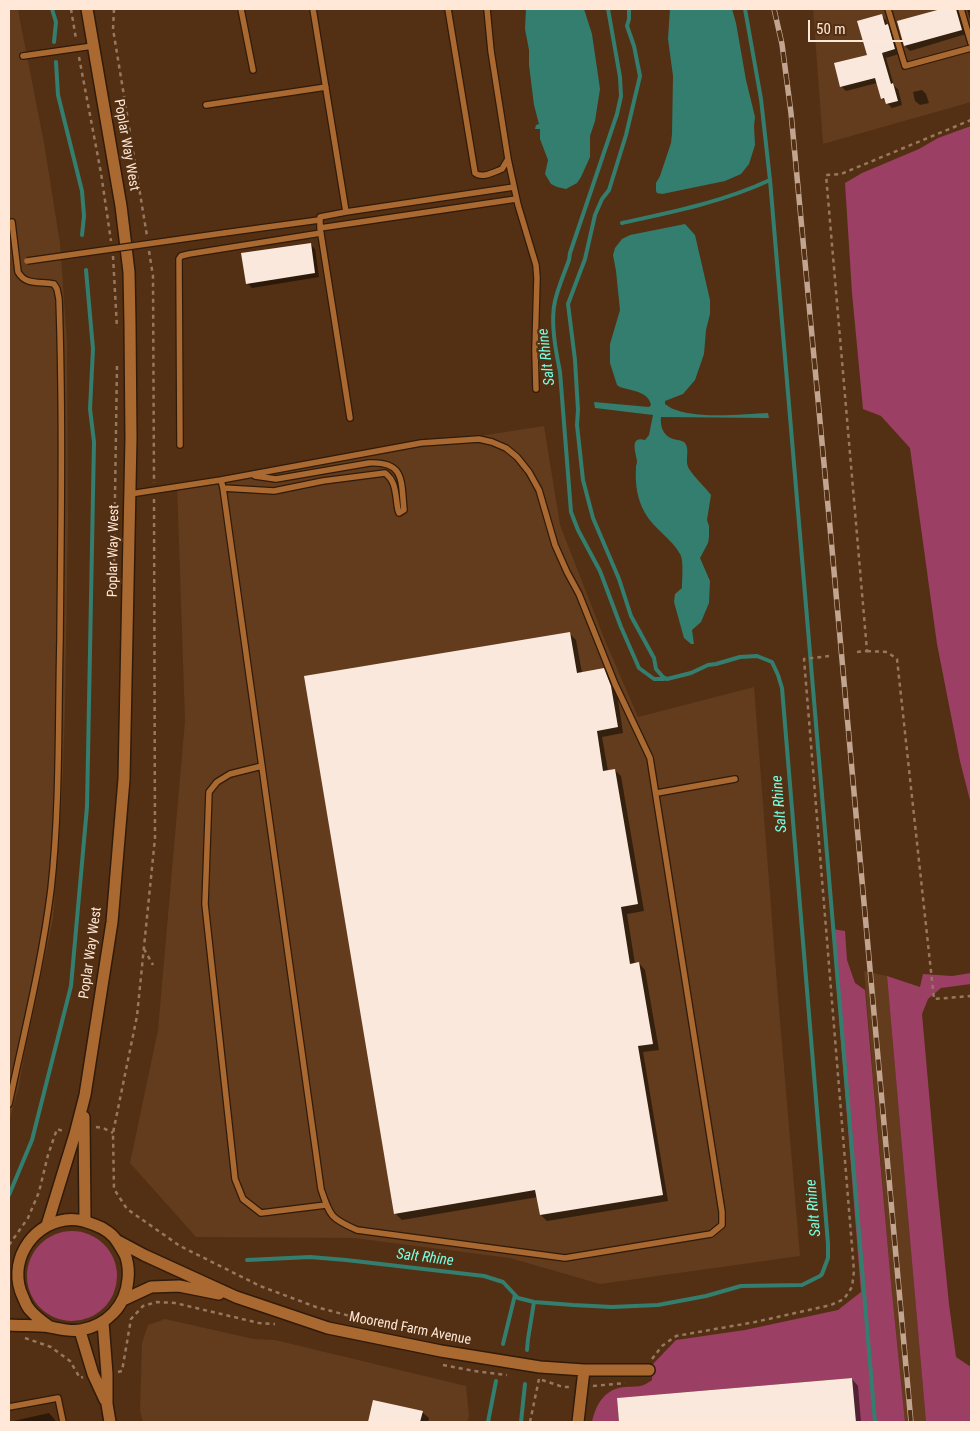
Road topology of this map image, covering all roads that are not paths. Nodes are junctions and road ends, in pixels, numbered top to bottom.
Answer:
1 (87, 9) edge
2 (241, 9) edge
3 (313, 9) edge
4 (448, 9) edge
5 (487, 9) edge
6 (888, 9) edge
7 (960, 9) edge
8 (971, 43) edge
9 (93, 46) junction
10 (971, 48) edge
11 (23, 56) dead end
12 (253, 70) dead end
13 (326, 87) junction
14 (206, 105) dead end
15 (508, 159) junction
16 (514, 187) junction
17 (516, 199) junction
18 (346, 212) junction
19 (319, 220) junction
20 (12, 222) dead end
21 (321, 231) junction
22 (17, 262) junction
23 (536, 389) dead end
24 (350, 418) dead end
25 (180, 444) dead end
26 (248, 475) junction
27 (221, 480) junction
28 (222, 488) junction
29 (130, 494) junction
30 (262, 766) junction
31 (735, 779) dead end
32 (656, 793) junction
33 (85, 1095) junction
34 (9, 1104) edge
35 (326, 1205) junction
36 (85, 1220) junction
37 (47, 1225) junction
38 (116, 1240) junction
39 (13, 1267) edge
40 (236, 1297) junction
41 (123, 1300) junction
42 (103, 1322) junction
43 (9, 1325) edge
44 (50, 1327) junction
45 (80, 1331) junction
46 (584, 1370) junction
47 (649, 1370) road end
48 (106, 1404) junction
49 (9, 1407) edge
50 (63, 1422) edge
51 (110, 1422) edge
52 (578, 1422) edge

1 - 9 street, Poplar Way West
2 - 12 lane
3 - 13 lane
4 - 15 lane
5 - 15 lane
6 - 10 lane
7 - 8 lane
9 - 11 lane
9 - 29 street, Poplar Way West
13 - 14 lane
13 - 18 lane
15 - 16 lane
16 - 17 lane
16 - 18 lane
17 - 21 lane
17 - 23 lane
18 - 19 lane
19 - 21 lane
19 - 22 lane, bridge
20 - 22 lane
21 - 24 lane
21 - 25 lane
22 - 34 lane
26 - 27 lane
26 - 28 lane
26 - 32 lane
27 - 28 lane
27 - 29 lane
28 - 30 lane
29 - 33 street, Poplar Way West
30 - 35 lane
30 - 35 lane
31 - 32 lane
32 - 35 lane
33 - 36 street, Poplar Way West
33 - 37 street, Poplar Way West
36 - 37 street
36 - 38 street
37 - 39 street
38 - 40 street, Moorend Farm Avenue
38 - 41 street
39 - 44 street
40 - 41 street, Moorend Farm Avenue
40 - 46 street, Moorend Farm Avenue
41 - 42 street
42 - 45 street
42 - 48 street
43 - 44 street
44 - 45 street
45 - 48 street
46 - 47 street, Moorend Farm Avenue
46 - 52 street
48 - 51 street
49 - 50 lane

